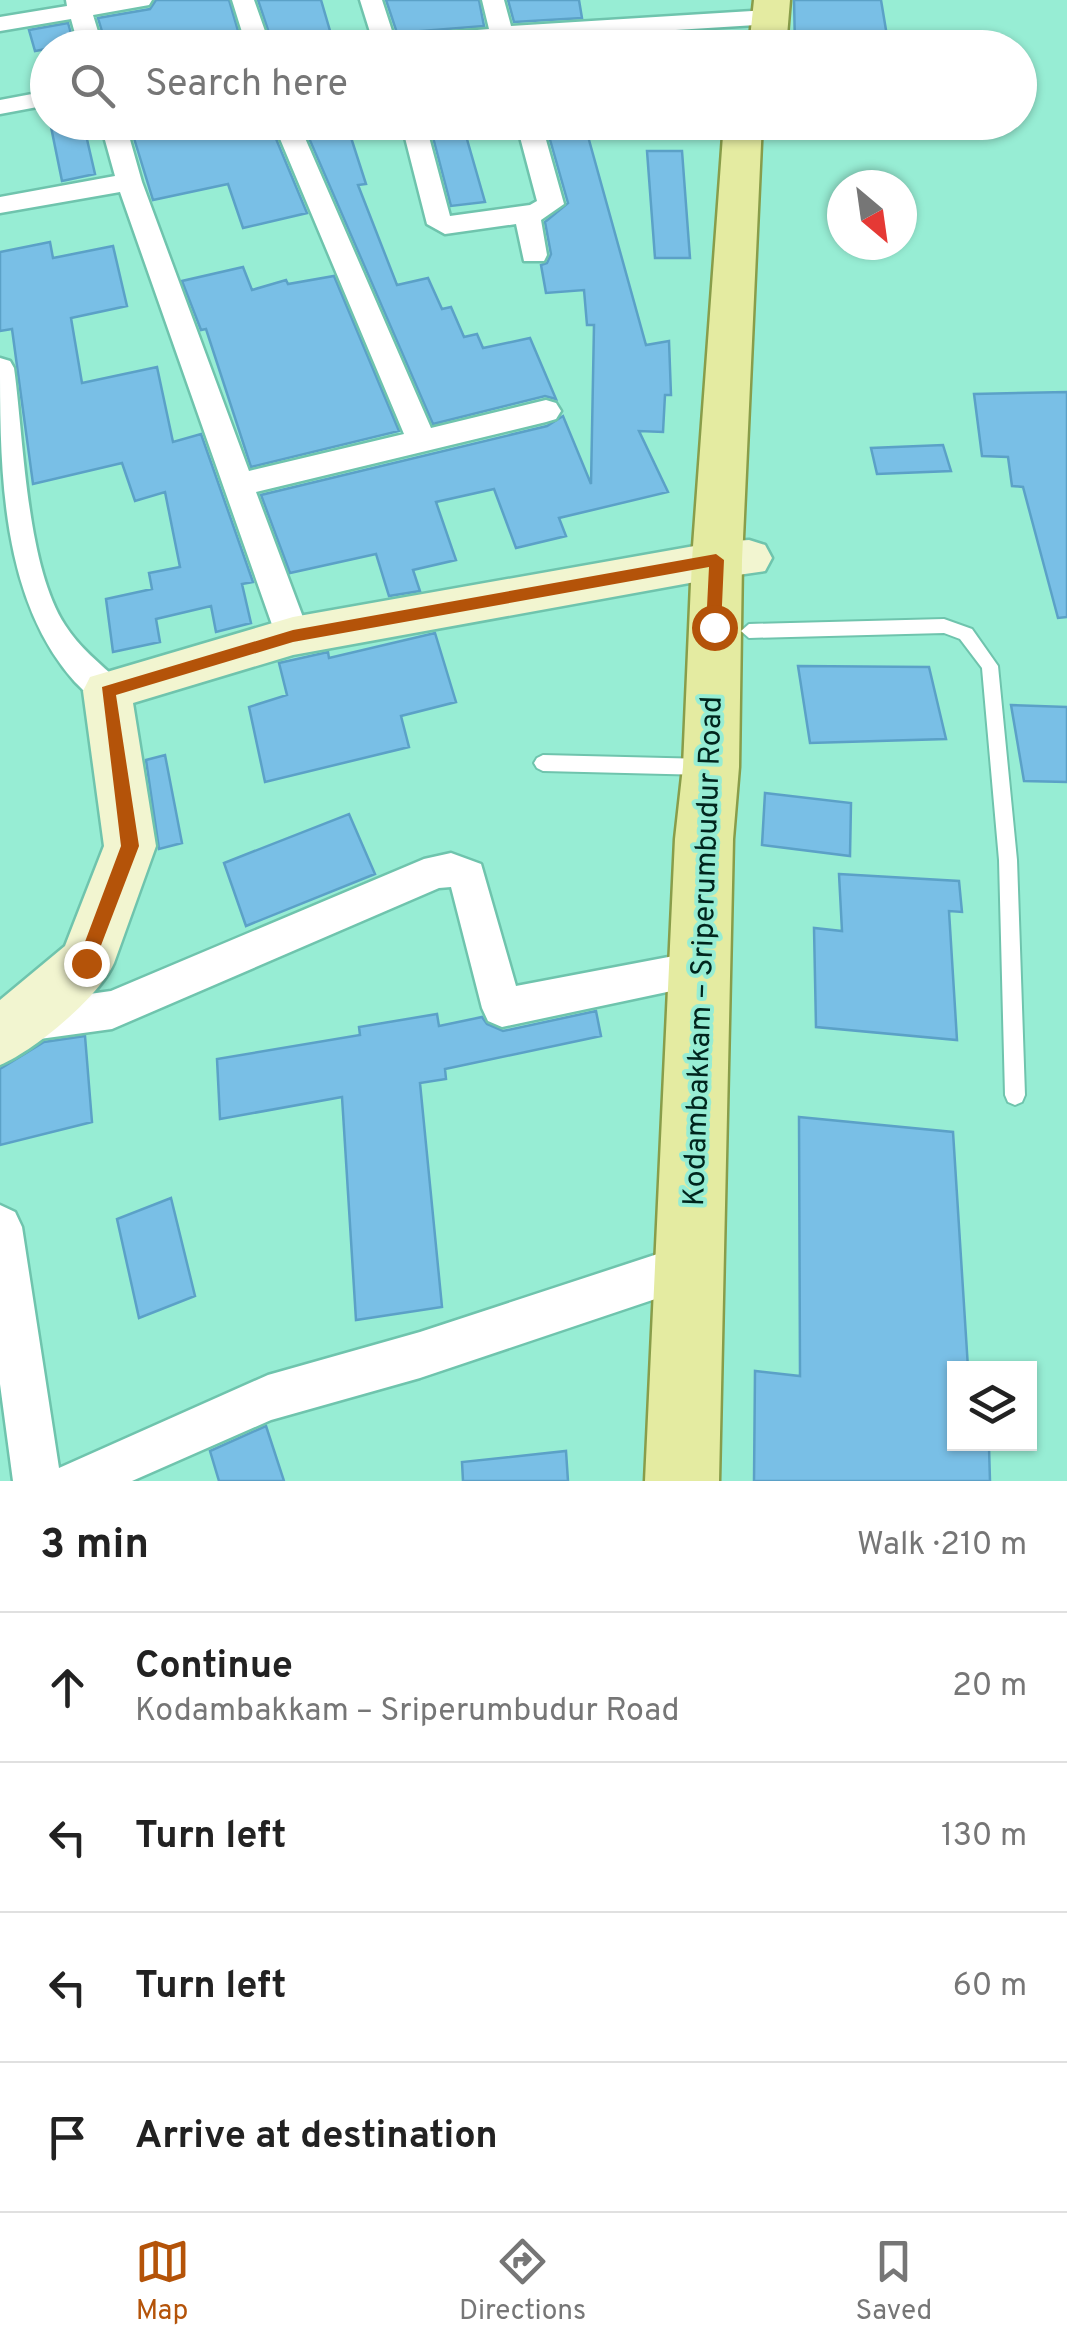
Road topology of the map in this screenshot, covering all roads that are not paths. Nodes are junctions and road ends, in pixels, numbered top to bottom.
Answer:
1 (141, 0) edge
2 (242, 0) edge
3 (371, 0) edge
4 (493, 0) edge
5 (79, 6) edge
6 (760, 22) edge
7 (0, 24) edge
8 (253, 30) edge
9 (381, 30) edge
10 (500, 30) edge
11 (652, 30) edge
12 (30, 101) edge
13 (0, 106) edge
14 (117, 140) edge
15 (293, 140) edge
16 (418, 140) edge
17 (534, 140) edge
18 (743, 140) edge
19 (763, 140) edge
20 (129, 182) junction
21 (0, 205) edge
22 (526, 214) junction
23 (534, 254) dead end
24 (0, 368) edge
25 (546, 411) dead end
26 (422, 442) junction
27 (6, 460) edge
28 (238, 485) junction
29 (733, 559) junction
30 (14, 589) edge
31 (748, 631) junction
32 (293, 636) junction
33 (107, 691) junction
34 (543, 763) dead end
35 (711, 767) junction
36 (700, 969) junction
37 (9, 1030) edge
38 (1014, 1095) dead end
39 (0, 1227) edge
40 (691, 1265) junction
41 (38, 1481) edge
42 (77, 1481) edge
43 (682, 1481) edge
44 (720, 1481) edge

1 - 5 street
2 - 8 street
3 - 9 street
4 - 10 street
5 - 7 street
6 - 11 street
12 - 13 street
14 - 20 street
15 - 26 street
16 - 22 street
17 - 22 street
18 - 29 main road, Kodambakkam – Sriperumbudur Road
19 - 29 main road, Kodambakkam – Sriperumbudur Road
20 - 21 street
20 - 28 street
22 - 23 street
24 - 27 street
25 - 26 street
26 - 28 street
27 - 30 street
28 - 32 street
29 - 31 main road, Kodambakkam – Sriperumbudur Road
29 - 32 street
29 - 35 main road, Kodambakkam – Sriperumbudur Road
30 - 33 street
31 - 38 lane
31 - 44 main road, Kodambakkam – Sriperumbudur Road
32 - 33 street
33 - 37 street
34 - 35 lane
35 - 36 main road, Kodambakkam – Sriperumbudur Road
36 - 37 street
36 - 40 main road, Kodambakkam – Sriperumbudur Road
39 - 41 street
40 - 42 street
40 - 43 main road, Kodambakkam – Sriperumbudur Road

